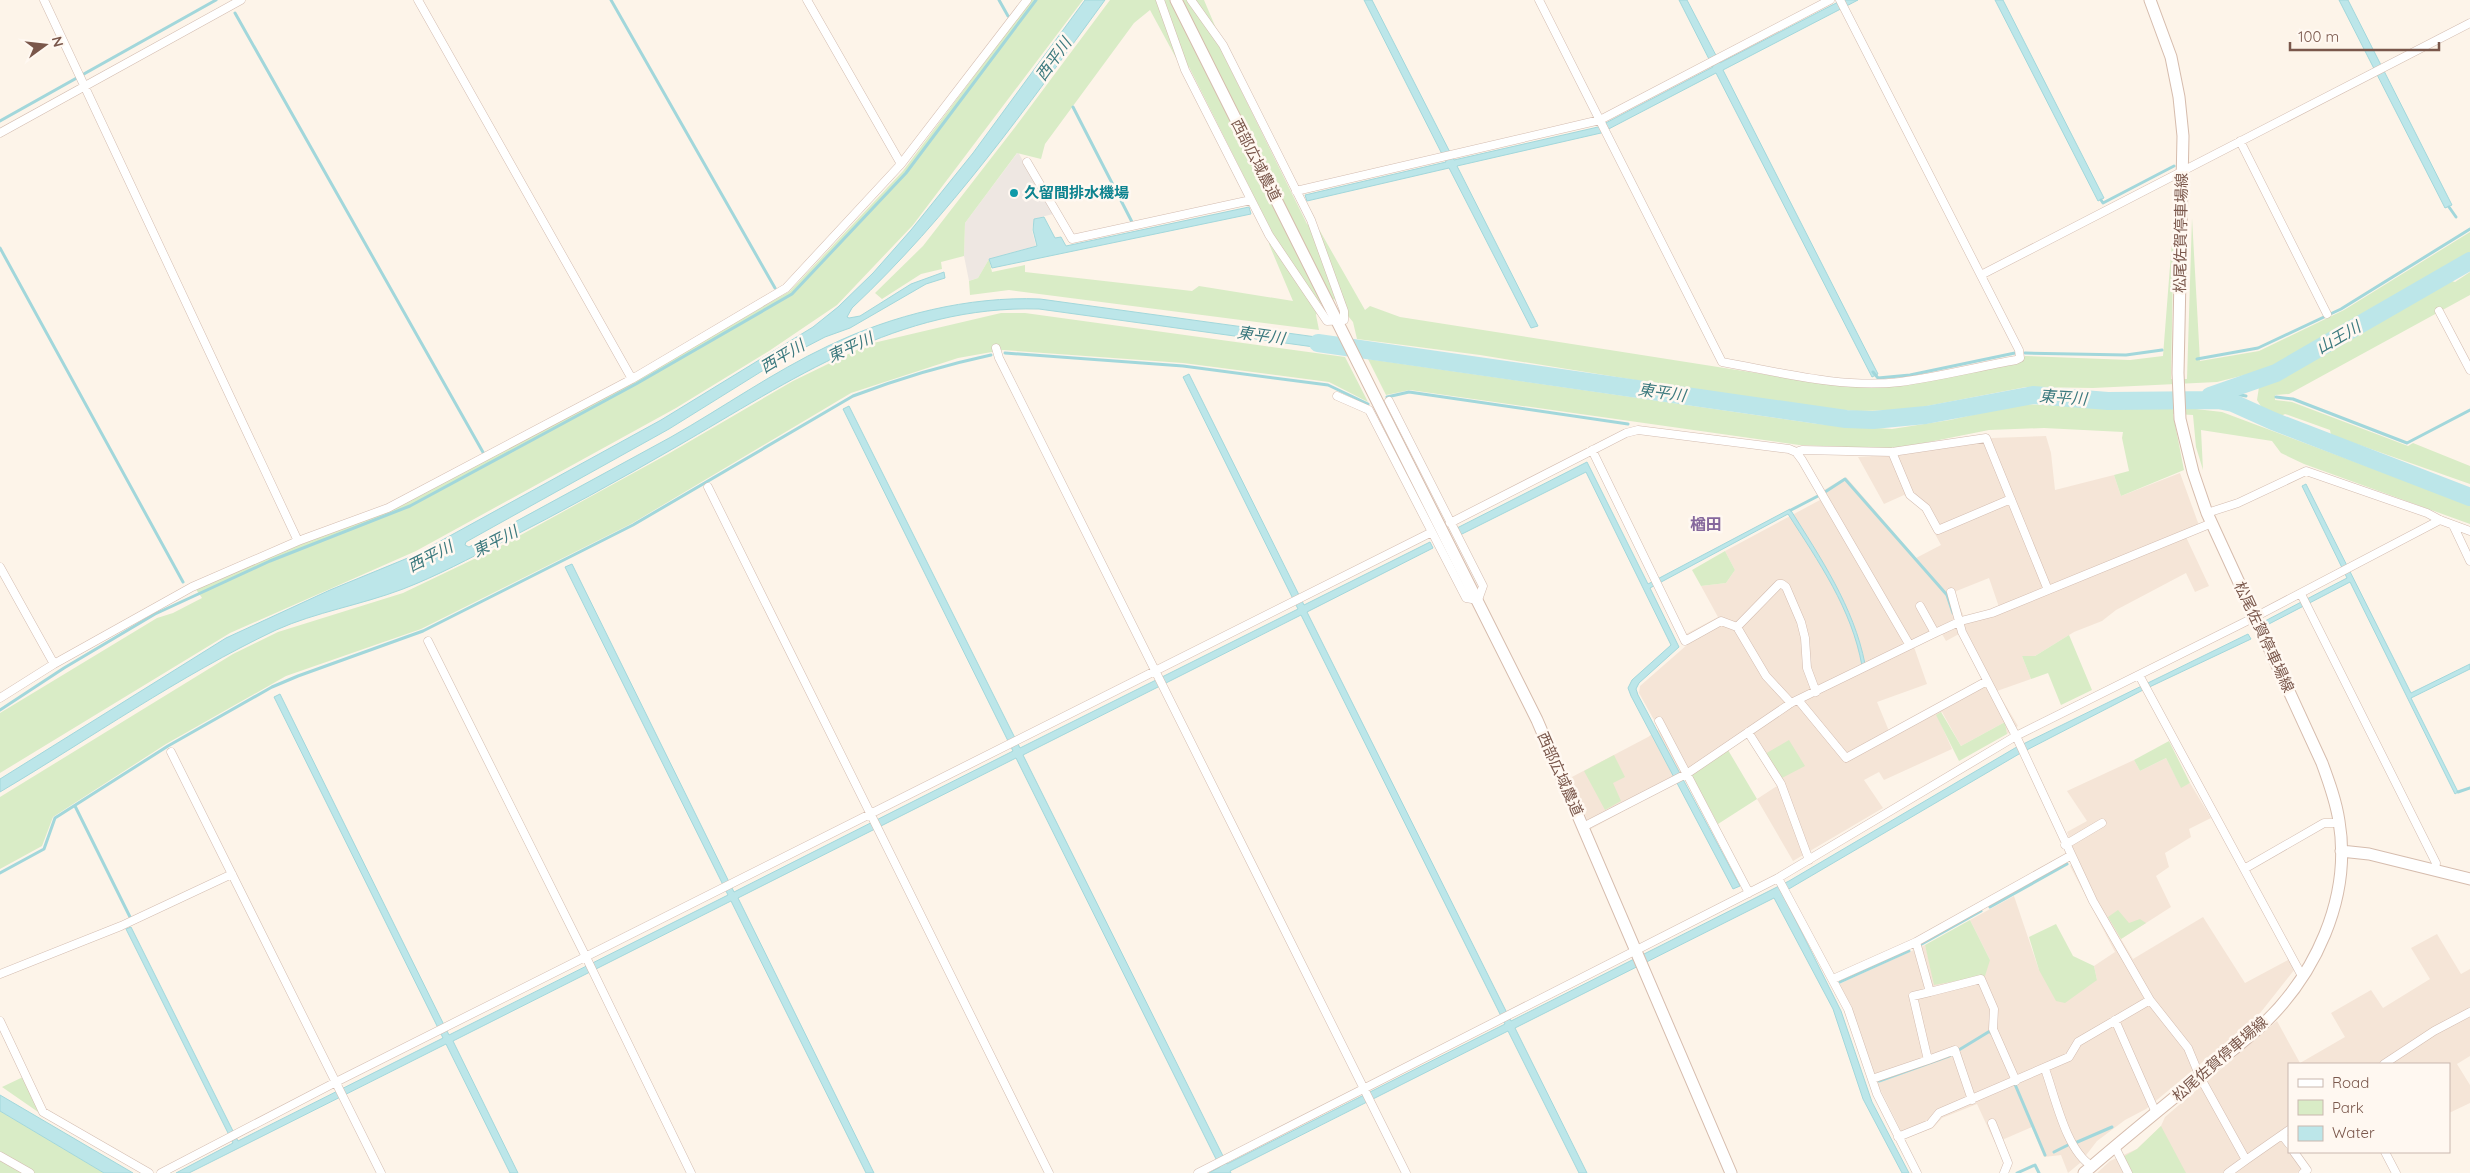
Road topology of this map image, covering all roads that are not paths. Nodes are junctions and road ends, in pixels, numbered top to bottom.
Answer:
1 (44, 0) edge
2 (241, 0) edge
3 (418, 0) edge
4 (807, 0) edge
5 (1027, 0) edge
6 (1160, 0) edge
7 (1176, 0) edge
8 (1191, 0) edge
9 (1539, 0) edge
10 (1830, 0) edge
11 (1840, 0) edge
12 (2150, 0) edge
13 (2470, 23) edge
14 (85, 87) junction
15 (1600, 120) junction
16 (0, 133) edge
17 (2240, 141) junction
18 (1028, 162) dead end
19 (901, 164) junction
20 (2182, 171) junction
21 (1296, 191) junction
22 (1251, 200) junction
23 (1981, 275) junction
24 (2439, 311) dead end
25 (2327, 314) dead end
26 (1337, 320) junction
27 (996, 348) dead end
28 (2470, 370) edge
29 (632, 379) junction
30 (1337, 396) dead end
31 (1389, 401) dead end
32 (1592, 450) junction
33 (1796, 452) junction
34 (1892, 452) junction
35 (708, 488) dead end
36 (2011, 499) junction
37 (2210, 518) junction
38 (2440, 520) junction
39 (1450, 523) junction
40 (2453, 525) junction
41 (2470, 531) edge
42 (1432, 532) junction
43 (298, 541) junction
44 (2470, 561) edge
45 (0, 567) edge
46 (2048, 590) junction
47 (1951, 592) dead end
48 (2302, 596) junction
49 (1478, 600) junction
50 (1920, 606) dead end
51 (2255, 617) junction
52 (1961, 621) junction
53 (1737, 627) junction
54 (1935, 633) junction
55 (428, 641) dead end
56 (1909, 644) junction
57 (54, 664) junction
58 (1157, 674) junction
59 (2140, 678) junction
60 (1987, 680) junction
61 (1816, 692) junction
62 (0, 698) edge
63 (1795, 702) junction
64 (1660, 721) dead end
65 (1748, 732) junction
66 (2017, 739) junction
67 (171, 752) dead end
68 (1686, 774) junction
69 (872, 817) junction
70 (2102, 823) dead end
71 (2339, 823) junction
72 (1583, 827) junction
73 (2065, 845) junction
74 (2341, 851) junction
75 (2070, 856) junction
76 (1808, 860) junction
77 (2244, 869) junction
78 (2435, 870) junction
79 (232, 874) junction
80 (2470, 879) edge
81 (1780, 880) junction
82 (1749, 893) junction
83 (1916, 942) junction
84 (1636, 951) junction
85 (587, 960) junction
86 (0, 974) edge
87 (2302, 976) junction
88 (1833, 979) junction
89 (1930, 992) junction
90 (2150, 1000) junction
91 (2470, 1012) edge
92 (2115, 1020) junction
93 (0, 1021) edge
94 (1928, 1060) junction
95 (2386, 1063) edge
96 (2045, 1068) junction
97 (2200, 1076) junction
98 (1872, 1079) junction
99 (2014, 1080) junction
100 (338, 1085) junction
101 (1364, 1089) junction
102 (1972, 1100) junction
103 (2156, 1113) junction
104 (1992, 1123) dead end
105 (2285, 1132) edge
106 (1898, 1137) junction
107 (2115, 1147) junction
108 (2295, 1153) edge
109 (2386, 1153) edge
110 (0, 1156) edge
111 (2246, 1160) junction
112 (2088, 1170) edge
113 (30, 1173) edge
114 (149, 1173) edge
115 (161, 1173) edge
116 (381, 1173) edge
117 (691, 1173) edge
118 (1049, 1173) edge
119 (1198, 1173) edge
120 (1406, 1173) edge
121 (1731, 1173) edge
122 (1917, 1173) edge
123 (2004, 1173) edge
124 (2128, 1173) edge
125 (2228, 1173) edge
126 (2303, 1173) edge
127 (2396, 1173) edge

1 - 14 street
2 - 14 street
3 - 29 street
4 - 19 street
5 - 19 street
6 - 22 street
7 - 26 street, 西部広域農道
8 - 21 street
9 - 15 street
10 - 15 street
11 - 23 street
12 - 20 street, 松尾佐賀停車場線
13 - 17 street
14 - 16 street
14 - 43 street
15 - 21 street
15 - 23 street
17 - 20 street
17 - 25 street
18 - 22 street
19 - 29 street
20 - 23 street
20 - 37 street, 松尾佐賀停車場線
21 - 26 street
22 - 26 street
24 - 28 street
26 - 49 street, 西部広域農道
27 - 58 street
29 - 43 street
30 - 42 street
31 - 39 street
32 - 33 street
32 - 39 street
32 - 53 street
33 - 34 street
33 - 56 street
34 - 36 street
34 - 36 street
35 - 69 street
36 - 46 street
37 - 38 street
37 - 46 street
37 - 51 street, 松尾佐賀停車場線
38 - 40 street
38 - 48 street
39 - 49 street
40 - 41 street
40 - 44 street
42 - 49 street
42 - 58 street
43 - 57 street
45 - 57 street
46 - 52 street
47 - 52 street
48 - 51 street
48 - 78 street
49 - 72 street, 西部広域農道
50 - 54 street
51 - 59 street
51 - 71 street, 松尾佐賀停車場線
52 - 54 street
52 - 60 street
53 - 61 street
53 - 63 street
54 - 56 street
55 - 85 street
56 - 61 street
57 - 62 street
58 - 69 street
58 - 101 street
59 - 66 street
59 - 77 street
60 - 63 street
60 - 66 street
61 - 63 street
63 - 65 street
64 - 68 street
65 - 68 street
65 - 76 street
66 - 73 street
66 - 76 street
67 - 79 street
68 - 72 street
68 - 82 street
69 - 85 street
69 - 118 street
70 - 73 street
71 - 74 street, 松尾佐賀停車場線
71 - 77 street
72 - 84 street, 西部広域農道
73 - 75 street
74 - 78 street
74 - 87 street, 松尾佐賀停車場線
75 - 83 street
75 - 90 street
76 - 81 street
77 - 87 street
78 - 80 street
79 - 86 street
79 - 100 street
81 - 82 street
81 - 88 street
82 - 84 street
83 - 88 street
83 - 89 street
84 - 101 street
84 - 121 street, 西部広域農道
85 - 100 street
85 - 117 street
87 - 97 street, 松尾佐賀停車場線
88 - 98 street
89 - 94 street
89 - 99 street
90 - 92 street
90 - 97 street
91 - 95 street
92 - 96 street
92 - 103 street
93 - 114 street
94 - 98 street
94 - 102 street
96 - 99 street
96 - 112 street
97 - 103 street, 松尾佐賀停車場線
97 - 111 street
98 - 106 street
99 - 102 street
100 - 115 street
100 - 116 street
101 - 119 street
101 - 120 street
102 - 106 street
103 - 107 street, 松尾佐賀停車場線
104 - 123 street
105 - 111 street
106 - 122 street
107 - 112 street, 松尾佐賀停車場線
107 - 124 street
108 - 126 street
109 - 127 street
110 - 113 street
111 - 125 street

